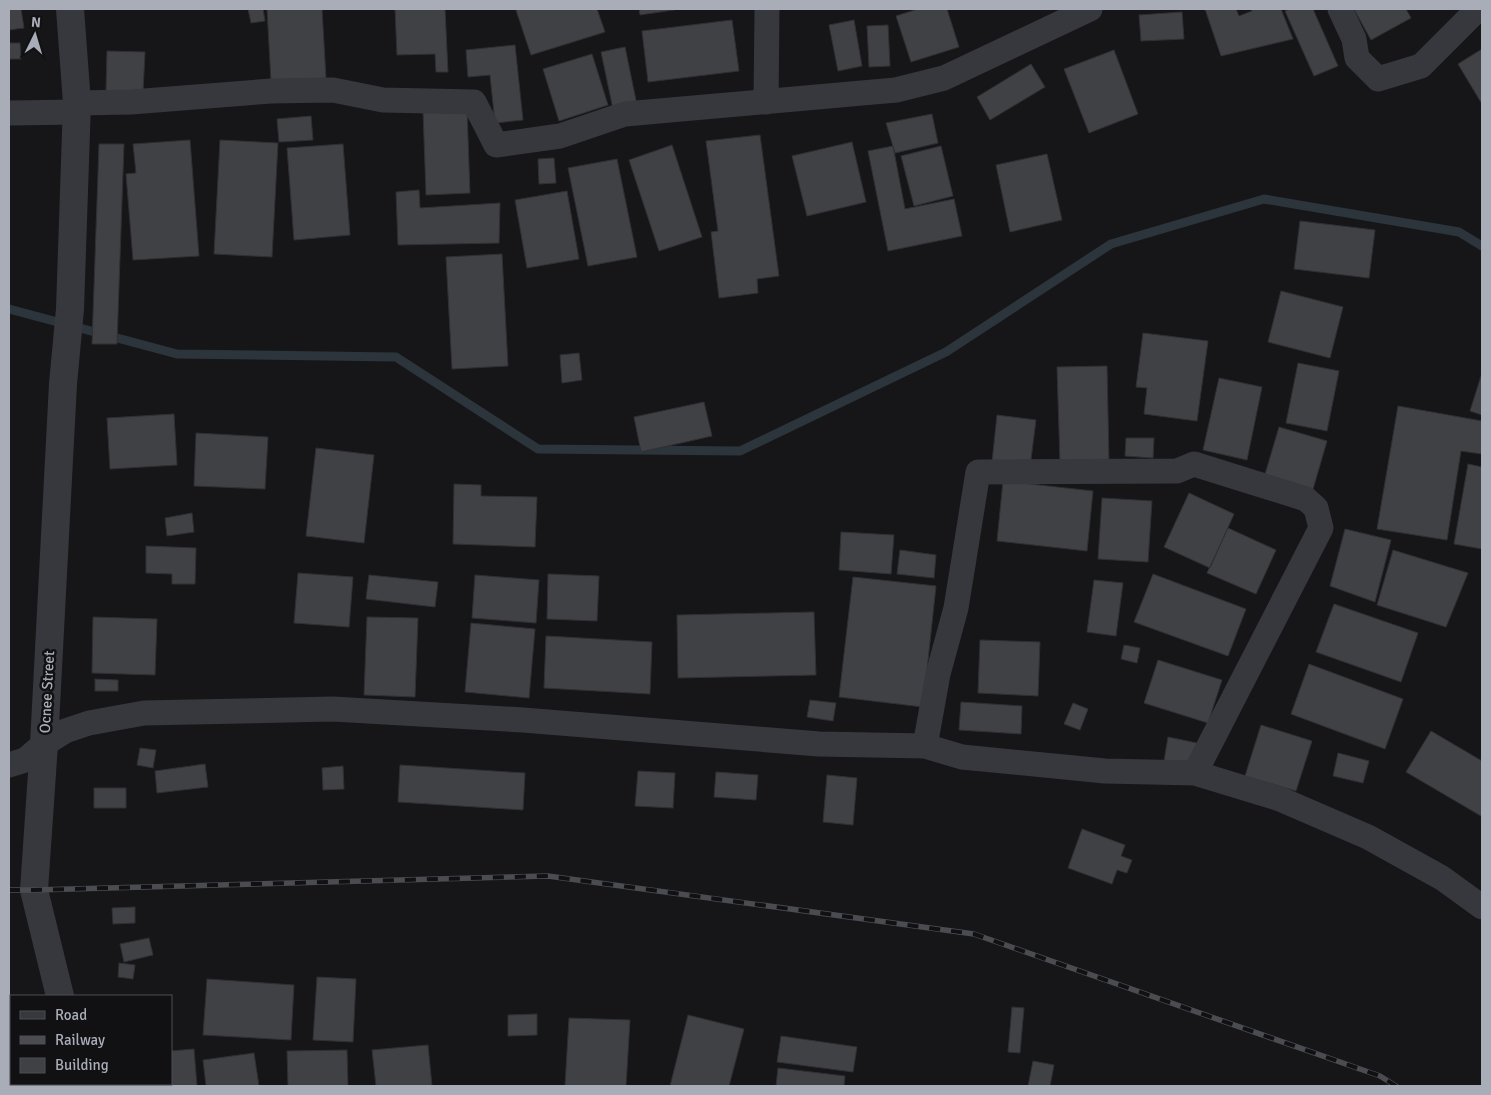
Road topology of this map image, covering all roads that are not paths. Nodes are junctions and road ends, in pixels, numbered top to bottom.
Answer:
1 (70, 9) edge
2 (767, 9) edge
3 (1090, 9) edge
4 (1340, 9) edge
5 (1478, 9) edge
6 (766, 102) junction
7 (77, 108) junction
8 (9, 113) edge
9 (44, 744) junction
10 (925, 746) junction
11 (9, 765) edge
12 (1195, 773) junction
13 (1482, 907) edge
14 (60, 995) edge

1 - 7 street, Ocnee Street
2 - 6 street
3 - 6 street
4 - 5 street
6 - 7 street
7 - 8 street
7 - 9 street, Ocnee Street
9 - 10 street
9 - 11 street
9 - 14 street, Ocnee Street
10 - 12 street
10 - 12 street
12 - 13 street

